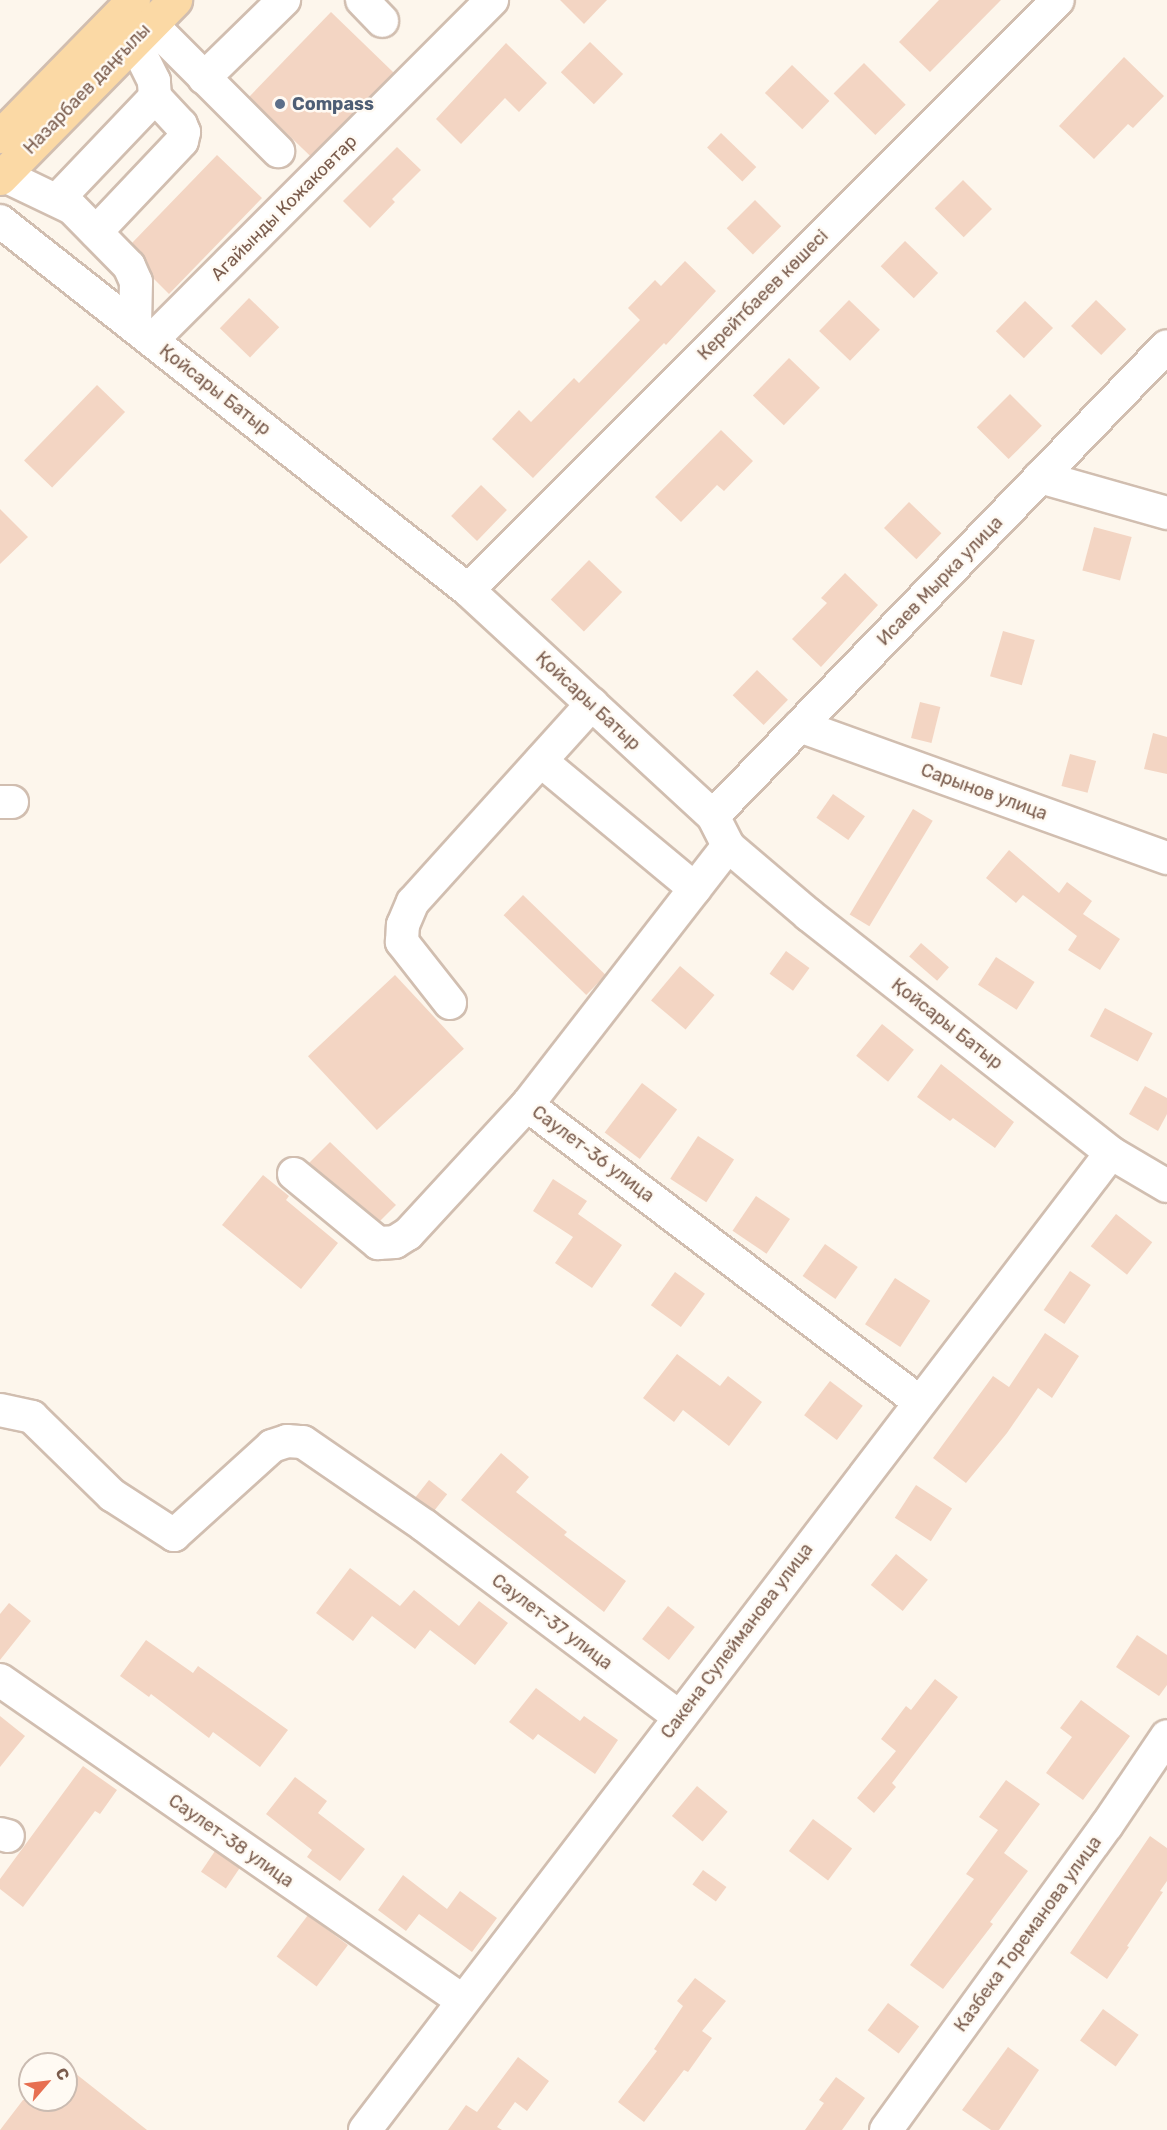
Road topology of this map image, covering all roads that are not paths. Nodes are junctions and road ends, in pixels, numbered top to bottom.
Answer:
1 (175, 0) edge
2 (284, 0) edge
3 (492, 0) edge
4 (1058, 0) edge
5 (139, 22) edge
6 (204, 78) junction
7 (155, 97) junction
8 (0, 136) edge
9 (278, 151) dead end
10 (1, 177) edge
11 (57, 200) junction
12 (0, 221) edge
13 (96, 232) junction
14 (143, 334) junction
15 (1167, 346) edge
16 (1040, 477) junction
17 (1167, 513) edge
18 (468, 590) junction
19 (592, 705) junction
20 (800, 726) junction
21 (541, 761) junction
22 (713, 816) junction
23 (728, 846) junction
24 (1167, 858) edge
25 (695, 889) junction
26 (450, 1004) dead end
27 (527, 1105) junction
28 (1110, 1153) junction
29 (294, 1174) dead end
30 (1167, 1186) edge
31 (919, 1401) junction
32 (0, 1410) edge
33 (0, 1680) edge
34 (679, 1717) junction
35 (1167, 1736) edge
36 (463, 2001) junction
37 (365, 2130) edge
38 (886, 2130) edge

1 - 5 main road, Назарбаев даңғылы
2 - 6 street
3 - 14 street, Агайынды Кожаковтар
4 - 18 street, Керейтбаеев көшесі
5 - 6 street
5 - 7 street
5 - 8 main road, Назарбаев даңғылы
5 - 10 main road, Назарбаев даңғылы
6 - 9 street
7 - 11 street
7 - 13 street
10 - 11 street
11 - 13 street
12 - 14 street, Қойсары Батыр
13 - 14 street
14 - 18 street, Қойсары Батыр
15 - 16 street, Исаев Мырка улица
16 - 17 street
16 - 20 street, Исаев Мырка улица
18 - 19 street, Қойсары Батыр
19 - 21 street
19 - 22 street, Қойсары Батыр
20 - 22 street, Исаев Мырка улица
20 - 24 street, Сарынов улица
21 - 25 street
21 - 26 street
22 - 23 street, Қойсары Батыр
23 - 25 street, Саулет-36 улица
23 - 28 street, Қойсары Батыр
25 - 27 street, Саулет-36 улица
27 - 29 street
27 - 31 street, Саулет-36 улица
28 - 30 street, Қойсары Батыр
28 - 31 street, Сакена Сулейманова улица
31 - 34 street, Сакена Сулейманова улица
32 - 34 street, Саулет-37 улица
33 - 36 street, Саулет-38 улица
34 - 36 street, Сакена Сулейманова улица
35 - 38 street, Казбека Тореманова улица
36 - 37 street, Сакена Сулейманова улица

